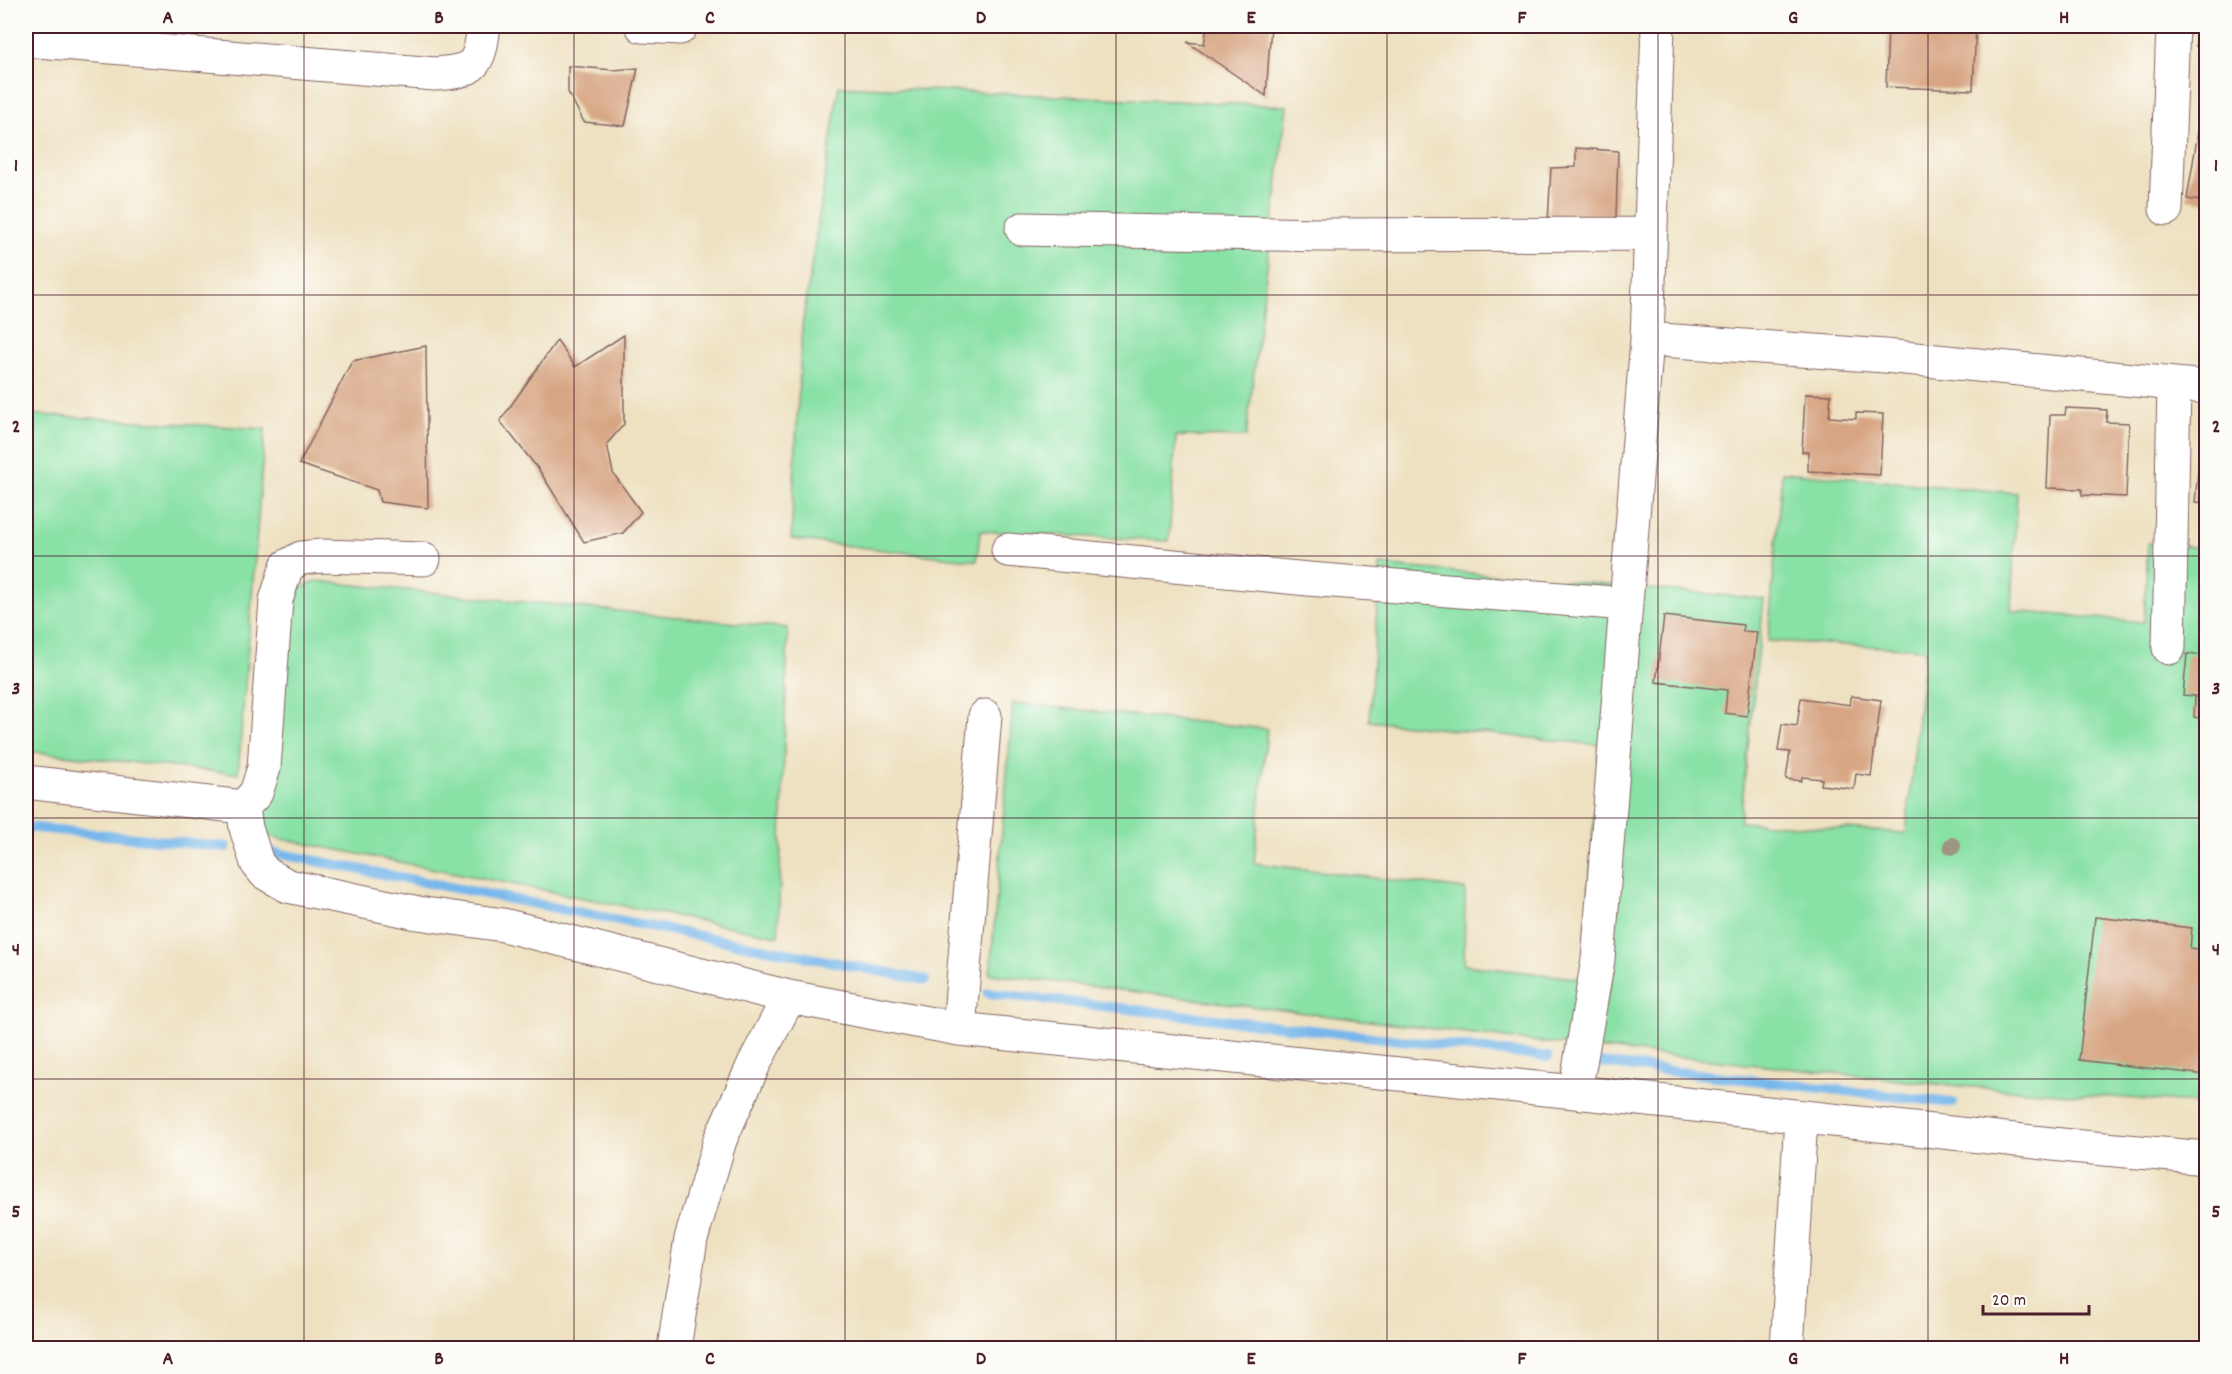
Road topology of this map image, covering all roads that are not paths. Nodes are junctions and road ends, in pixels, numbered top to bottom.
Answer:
1 (484, 26) edge
2 (642, 26) edge
3 (1658, 26) edge
4 (2172, 26) edge
5 (680, 28) dead end
6 (26, 40) edge
7 (2166, 209) dead end
8 (1022, 229) dead end
9 (1650, 234) junction
10 (1647, 339) junction
11 (2174, 384) junction
12 (2206, 387) edge
13 (1008, 550) dead end
14 (424, 559) dead end
15 (1626, 604) junction
16 (2169, 648) dead end
17 (985, 716) dead end
18 (26, 783) edge
19 (243, 807) junction
20 (789, 997) junction
21 (959, 1029) junction
22 (1575, 1092) junction
23 (1801, 1118) junction
24 (2206, 1158) edge
25 (674, 1348) edge
26 (1788, 1348) edge

1 - 6 street
2 - 5 street
3 - 9 street
4 - 7 street
8 - 9 street
9 - 10 street
10 - 11 street
10 - 15 street
11 - 12 street
11 - 16 street
13 - 15 street
14 - 19 street
15 - 22 street
17 - 21 street
18 - 19 street
19 - 20 street
20 - 21 street
20 - 25 street
21 - 22 street
22 - 23 street
23 - 24 street
23 - 26 street

